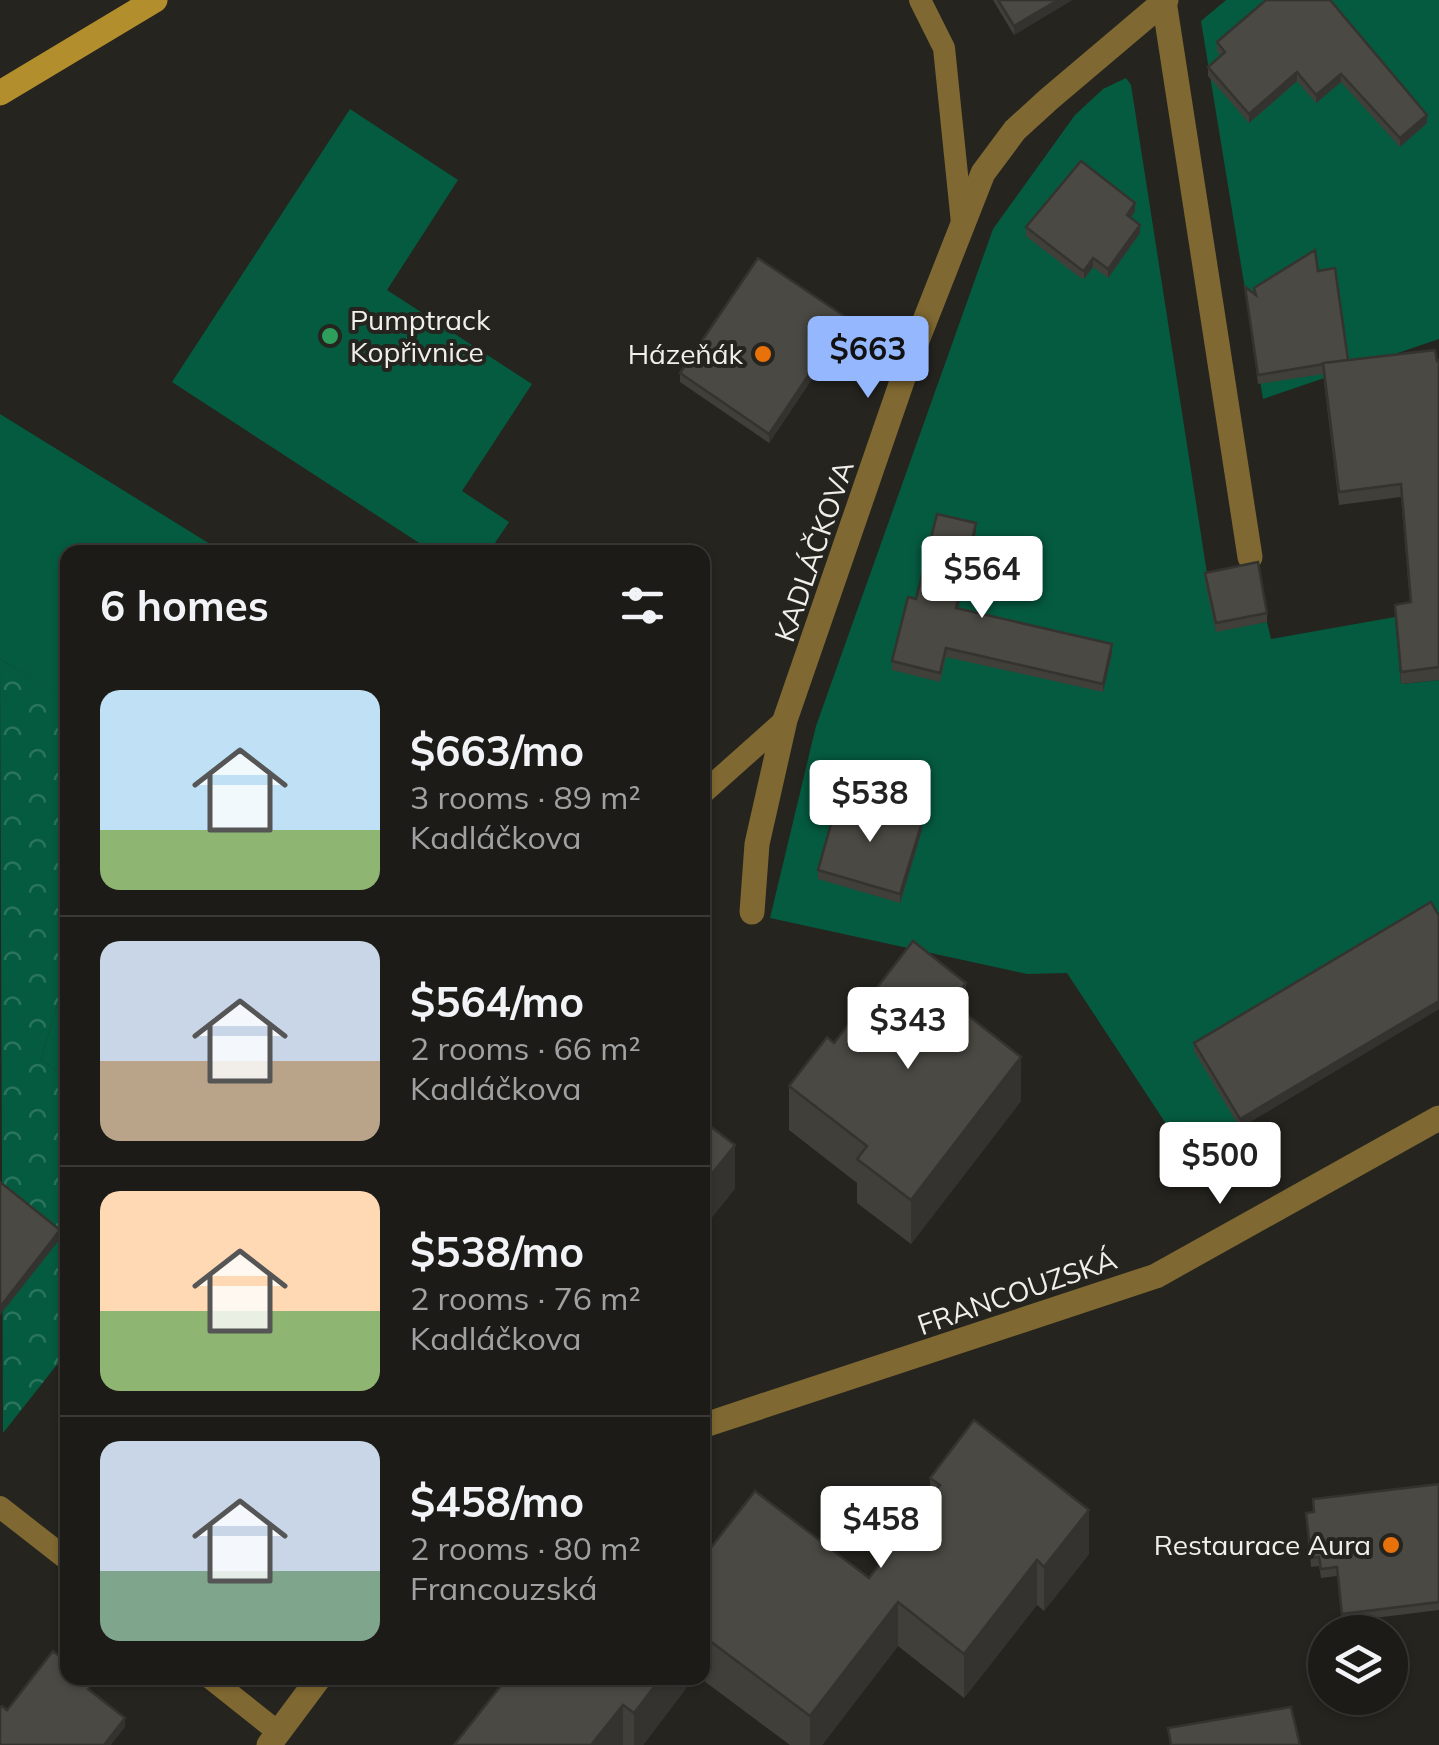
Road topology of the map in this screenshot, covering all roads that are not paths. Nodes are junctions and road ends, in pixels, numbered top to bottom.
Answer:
1 (154, 0) edge
2 (920, 0) edge
3 (1165, 1) edge
4 (0, 93) edge
5 (962, 223) junction
6 (1250, 557) dead end
7 (784, 720) junction
8 (710, 787) edge
9 (752, 912) dead end
10 (1439, 1118) edge
11 (710, 1423) edge
12 (0, 1508) edge
13 (60, 1554) edge
14 (217, 1685) edge
15 (314, 1685) edge
16 (274, 1738) edge

1 - 4 main road
2 - 5 lane
3 - 5 street, KADLÁČKOVA
3 - 6 street, KADLÁČKOVA
5 - 7 street, KADLÁČKOVA
7 - 8 lane
7 - 9 street, KADLÁČKOVA
10 - 11 street, FRANCOUZSKÁ
12 - 13 lane
14 - 16 lane
15 - 16 street

